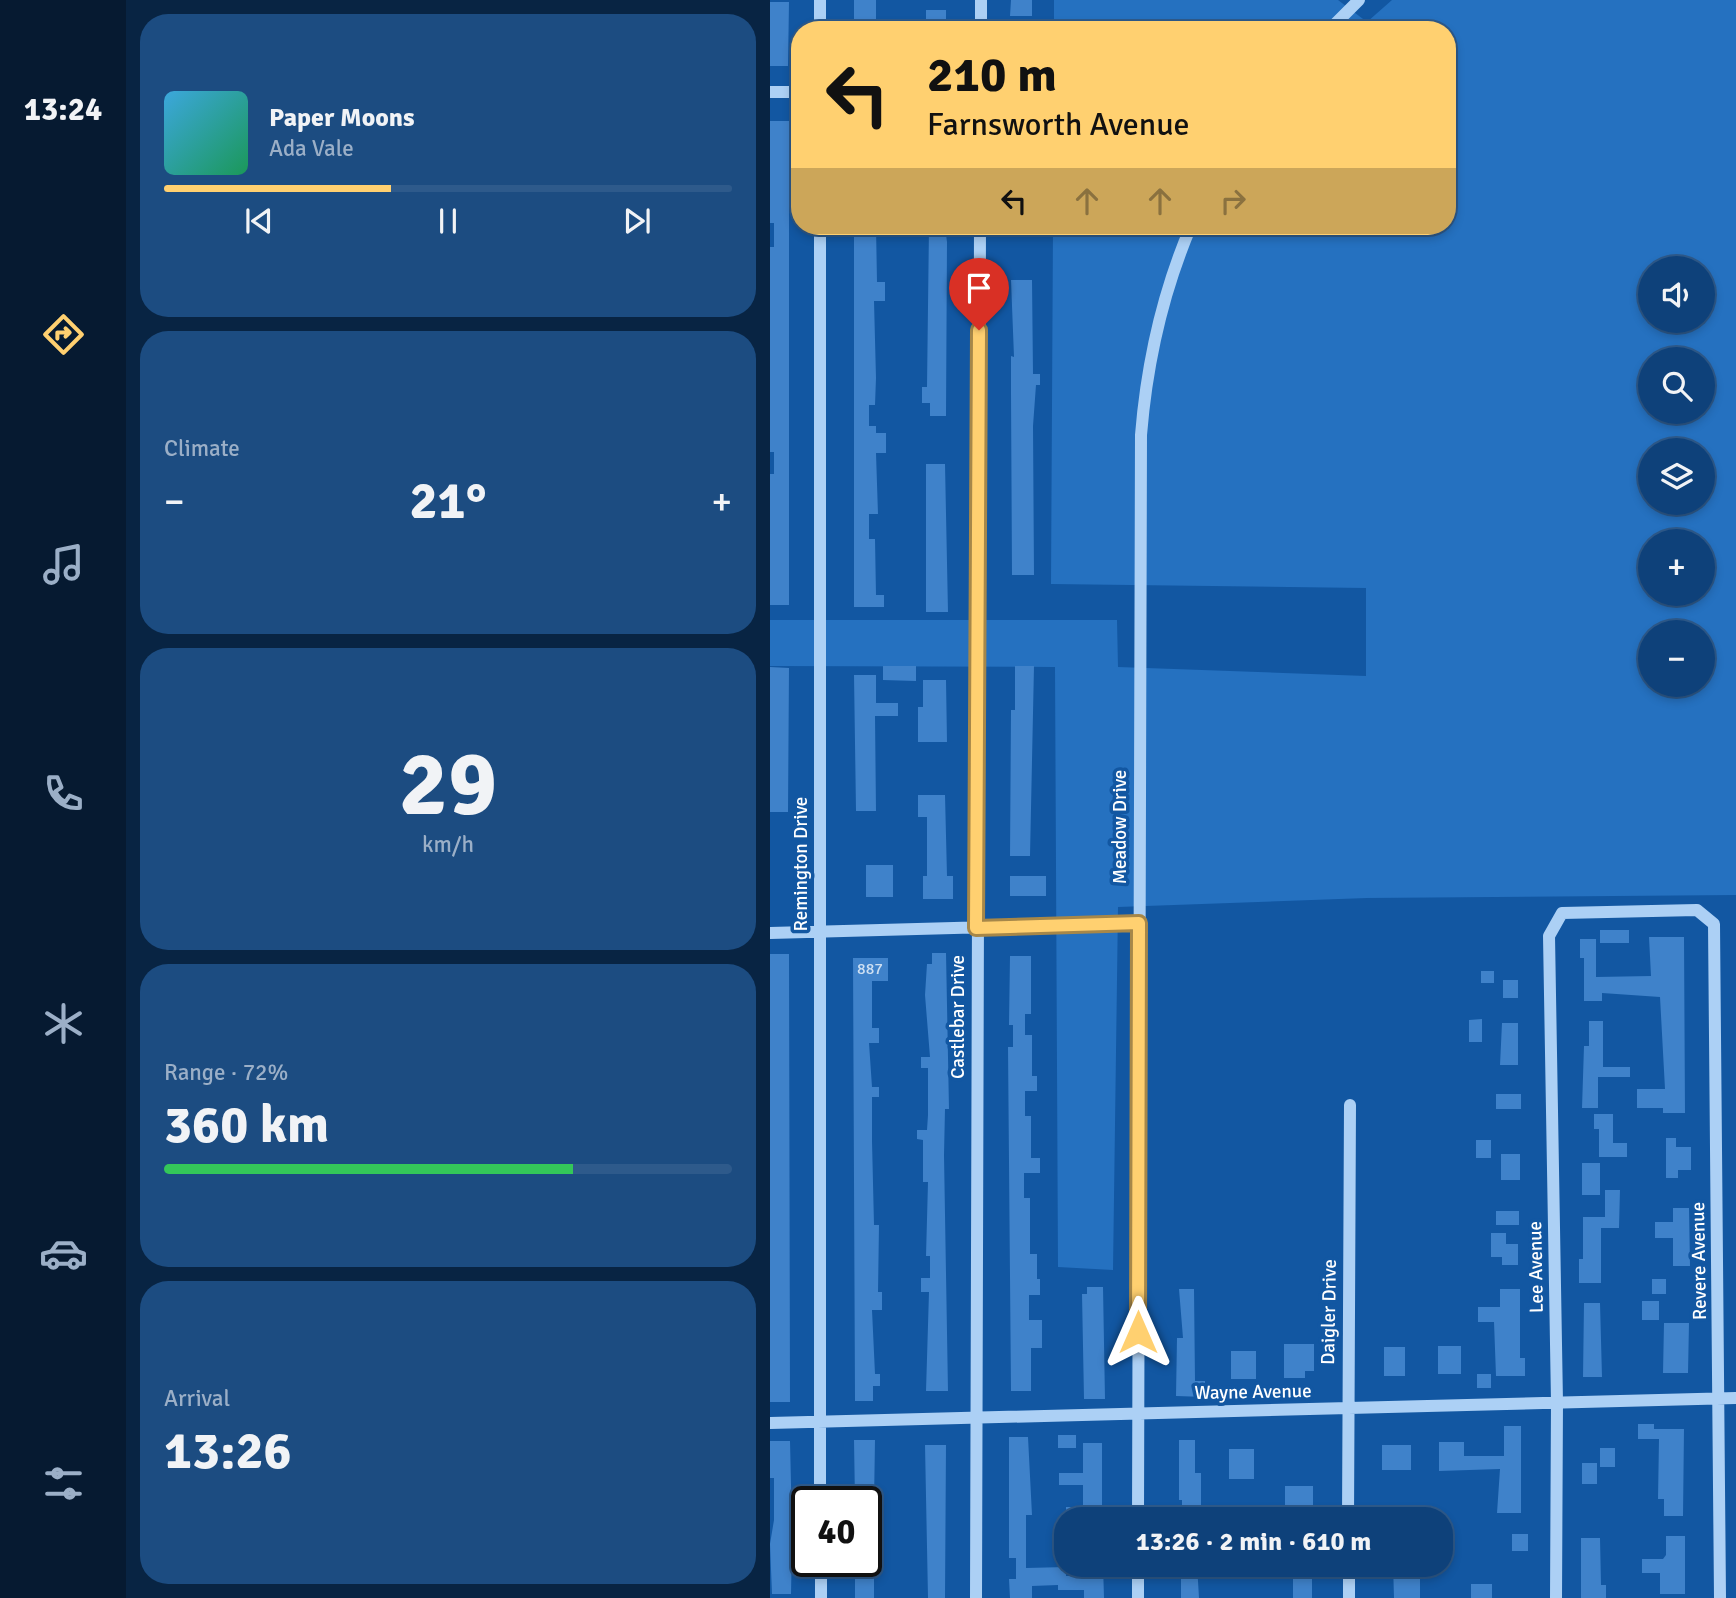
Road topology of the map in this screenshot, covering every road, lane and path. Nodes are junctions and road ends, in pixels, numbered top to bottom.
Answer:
1 (820, 0) edge
2 (981, 0) edge
3 (1359, 0) edge
4 (820, 21) edge
5 (981, 21) edge
6 (1338, 21) edge
7 (770, 92) edge
8 (791, 92) edge
9 (820, 235) edge
10 (980, 235) edge
11 (1187, 235) edge
12 (1139, 923) junction
13 (976, 928) junction
14 (821, 932) junction
15 (770, 933) edge
16 (1549, 936) joint
17 (1350, 1105) dead end
18 (1720, 1398) junction
19 (1736, 1398) edge
20 (1557, 1402) junction
21 (1348, 1409) junction
22 (1138, 1414) junction
23 (978, 1417) junction
24 (820, 1422) junction
25 (770, 1423) edge
26 (820, 1486) edge
27 (1138, 1507) edge
28 (1348, 1507) edge
29 (821, 1577) edge
30 (1138, 1577) edge
31 (1349, 1577) edge
32 (821, 1598) edge
33 (976, 1598) edge
34 (1138, 1598) edge
35 (1349, 1598) edge
36 (1556, 1598) edge
37 (1720, 1598) edge

1 - 4 street
2 - 5 street
3 - 6 street
7 - 8 street
9 - 14 street, Remington Drive
10 - 13 street, Castlebar Drive
11 - 12 street, Meadow Drive
12 - 13 street
12 - 22 street, Meadow Drive
13 - 14 street
13 - 23 street, Castlebar Drive
14 - 15 street
14 - 24 street, Remington Drive
16 - 18 street, Revere Avenue
16 - 20 street, Lee Avenue
17 - 21 street, Daigler Drive
18 - 19 street, Wayne Avenue
18 - 20 street, Wayne Avenue
18 - 37 street, Revere Avenue
20 - 21 street, Wayne Avenue
20 - 36 street, Lee Avenue
21 - 22 street, Wayne Avenue
21 - 28 street, Daigler Drive
22 - 23 street, Wayne Avenue
22 - 27 street, Meadow Drive
23 - 24 street, Wayne Avenue
23 - 33 street, Castlebar Drive
24 - 25 street, Wayne Avenue
24 - 26 street, Remington Drive
29 - 32 street
30 - 34 street
31 - 35 street

